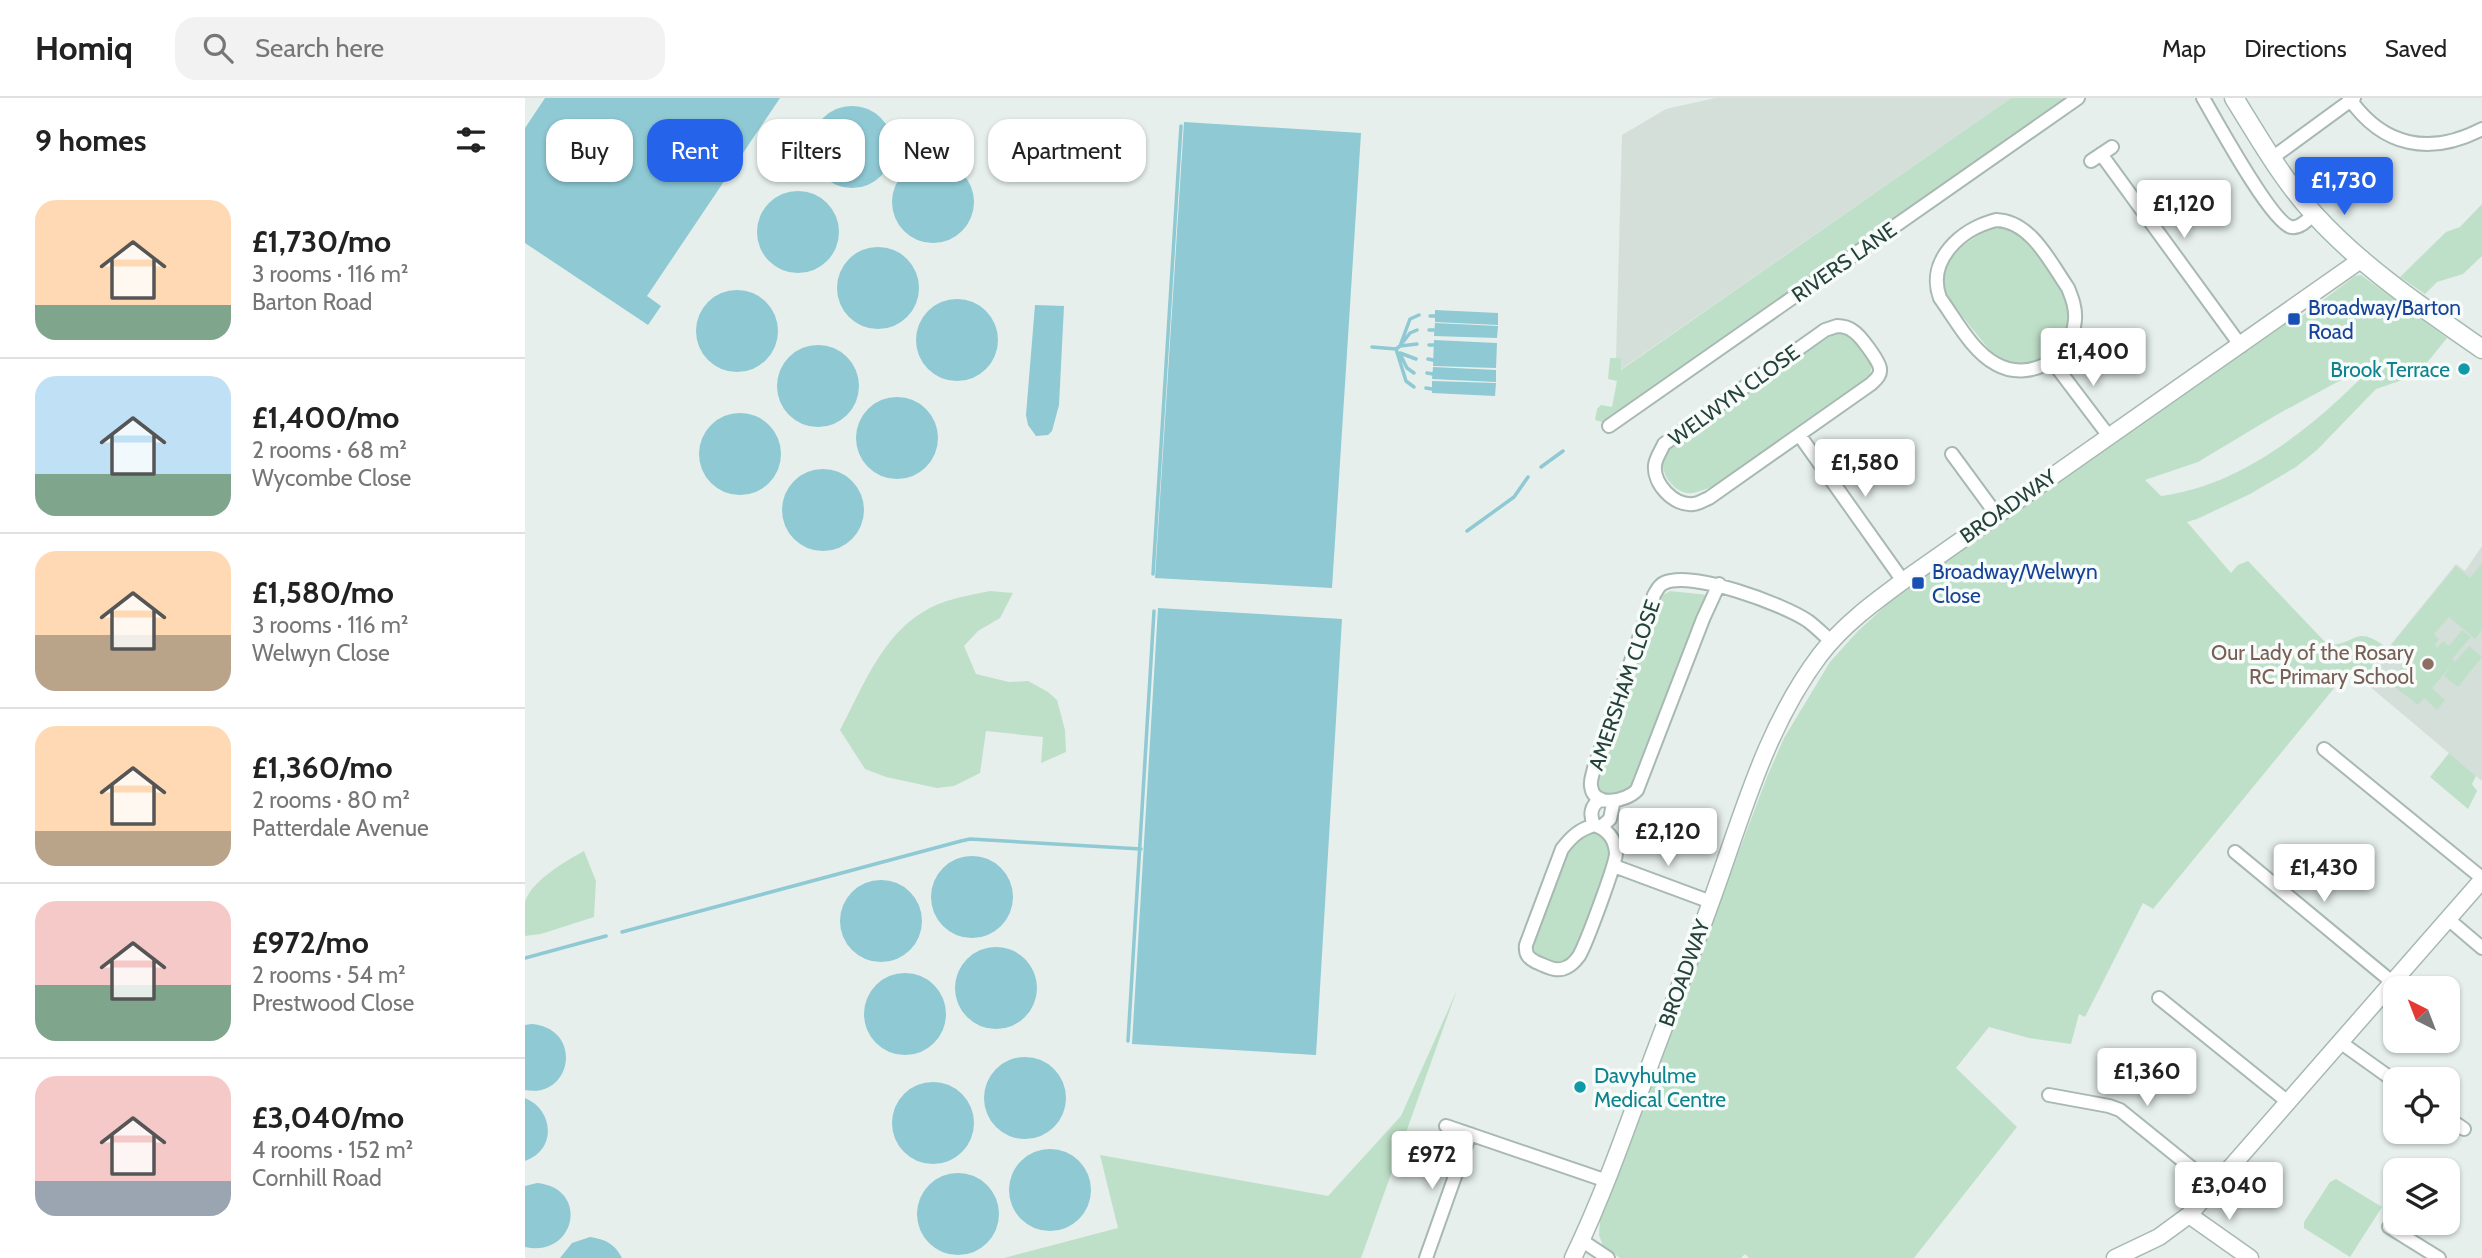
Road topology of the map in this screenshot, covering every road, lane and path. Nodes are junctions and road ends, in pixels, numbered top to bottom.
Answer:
1 (2078, 98) edge
2 (2203, 98) edge
3 (2234, 98) edge
4 (2351, 99) edge
5 (2482, 129) edge
6 (2101, 154) dead end
7 (2271, 158) junction
8 (2314, 214) junction
9 (2362, 259) junction
10 (2241, 346) junction
11 (2482, 349) edge
12 (2052, 360) junction
13 (1609, 426) dead end
14 (2108, 435) junction
15 (1800, 436) junction
16 (1952, 454) dead end
17 (1996, 514) junction
18 (1903, 581) junction
19 (1719, 584) junction
20 (1832, 642) junction
21 (2325, 749) dead end
22 (1608, 805) junction
23 (1597, 826) junction
24 (2235, 852) dead end
25 (1613, 866) junction
26 (2482, 879) edge
27 (1711, 902) junction
28 (2448, 919) junction
29 (2482, 948) edge
30 (2385, 976) edge
31 (2397, 976) edge
32 (2383, 992) edge
33 (2159, 998) dead end
34 (2340, 1042) junction
35 (2383, 1073) edge
36 (2049, 1095) dead end
37 (2288, 1102) junction
38 (1446, 1126) dead end
39 (2460, 1126) edge
40 (2464, 1129) dead end
41 (1470, 1134) junction
42 (1607, 1181) junction
43 (2214, 1186) junction
44 (2189, 1215) junction
45 (2402, 1235) edge
46 (1581, 1240) junction
47 (1426, 1258) edge
48 (1573, 1258) edge
49 (1608, 1258) edge
50 (2115, 1258) edge
51 (2250, 1258) edge
52 (2439, 1258) edge

1 - 13 street, RIVERS LANE
2 - 8 street
3 - 7 main road
4 - 5 street
4 - 7 street
6 - 10 street
7 - 8 main road
8 - 9 main road
9 - 10 street, BROADWAY
9 - 11 main road
10 - 14 street, BROADWAY
12 - 12 street
12 - 14 street
14 - 17 street, BROADWAY
15 - 15 street, WELWYN CLOSE
15 - 18 street
16 - 17 street
17 - 18 street, BROADWAY
18 - 20 street, BROADWAY
19 - 20 street, AMERSHAM CLOSE
19 - 22 street, AMERSHAM CLOSE
19 - 22 street, AMERSHAM CLOSE
20 - 27 street, BROADWAY
21 - 26 street
22 - 23 street
22 - 23 street, AMERSHAM CLOSE
23 - 25 street
23 - 25 street
24 - 30 street
25 - 27 street
26 - 28 street
27 - 42 street, BROADWAY
28 - 29 street
28 - 31 street
32 - 34 street
33 - 37 street
34 - 35 street
34 - 37 street
36 - 43 street
37 - 43 street
38 - 41 street
39 - 40 street
41 - 42 street
41 - 47 street
42 - 46 street, BROADWAY
43 - 44 street
44 - 50 street
44 - 51 street
45 - 52 street
46 - 48 street, BROADWAY
46 - 49 street

